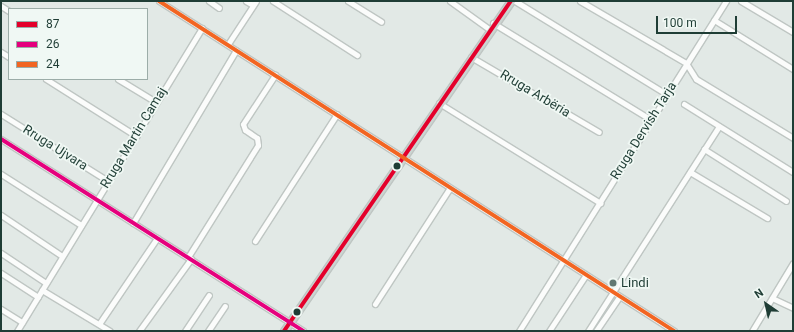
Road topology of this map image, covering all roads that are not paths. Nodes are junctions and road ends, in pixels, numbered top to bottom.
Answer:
1 (160, 1) edge
2 (209, 1) edge
3 (246, 1) edge
4 (274, 1) edge
5 (348, 1) edge
6 (450, 1) edge
7 (511, 1) edge
8 (515, 1) edge
9 (580, 1) edge
10 (726, 1) edge
11 (741, 1) edge
12 (254, 3) edge
13 (219, 8) dead end
14 (714, 20) junction
15 (381, 22) dead end
16 (491, 26) junction
17 (202, 28) junction
18 (793, 32) edge
19 (228, 44) junction
20 (236, 50) junction
21 (357, 55) dead end
22 (471, 57) junction
23 (686, 63) junction
24 (793, 69) edge
25 (275, 75) junction
26 (48, 80) edge
27 (120, 80) edge
28 (666, 94) junction
29 (156, 102) junction
30 (439, 103) junction
31 (684, 104) dead end
32 (1, 114) edge
33 (336, 114) junction
34 (651, 120) junction
35 (719, 126) junction
36 (599, 132) dead end
37 (136, 136) junction
38 (793, 138) edge
39 (1, 139) edge
40 (704, 149) junction
41 (402, 159) junction
42 (690, 172) junction
43 (793, 172) edge
44 (1, 174) edge
45 (108, 182) junction
46 (449, 189) junction
47 (97, 200) junction
48 (786, 201) dead end
49 (600, 203) junction
50 (1, 215) edge
51 (767, 218) dead end
52 (133, 223) junction
53 (81, 226) junction
54 (157, 238) junction
55 (255, 241) dead end
56 (1, 253) edge
57 (62, 256) junction
58 (189, 258) junction
59 (564, 263) junction
60 (793, 263) edge
61 (1, 273) edge
62 (585, 276) junction
63 (46, 283) junction
64 (42, 290) junction
65 (614, 294) junction
66 (209, 296) dead end
67 (38, 297) junction
68 (619, 298) junction
69 (772, 298) junction
70 (375, 304) dead end
71 (225, 306) dead end
72 (793, 308) edge
73 (1, 309) edge
74 (22, 322) junction
75 (290, 323) junction
76 (99, 324) junction
77 (17, 331) edge
78 (110, 331) edge
79 (139, 331) edge
80 (186, 331) edge
81 (208, 331) edge
82 (284, 331) edge
83 (303, 331) edge
84 (519, 331) edge
85 (549, 331) edge
86 (588, 331) edge
87 (596, 331) edge
88 (674, 331) edge
89 (752, 331) edge

1 - 17 street
2 - 13 street
3 - 12 street
4 - 21 street
5 - 15 street
6 - 16 street
7 - 16 main road
8 - 28 street
9 - 23 street
10 - 14 street, Rruga Dervish Tarja
11 - 18 street
12 - 19 street
14 - 23 street, Rruga Dervish Tarja
14 - 24 street
16 - 22 main road
16 - 34 street
17 - 19 street
17 - 29 street, Rruga Martin Camaj
19 - 20 street
20 - 25 street
20 - 52 street
22 - 30 main road
22 - 36 street, Rruga Arbëria
23 - 28 street, Rruga Dervish Tarja
23 - 38 street
25 - 33 street
25 - 58 street
26 - 37 street
27 - 29 street
28 - 34 street, Rruga Dervish Tarja
29 - 37 street, Rruga Martin Camaj
30 - 41 main road
30 - 49 street
31 - 35 street
32 - 45 street, Rruga Ujvara
33 - 41 street
33 - 55 street
34 - 49 street, Rruga Dervish Tarja
35 - 40 street
35 - 43 street
37 - 45 street, Rruga Martin Camaj
39 - 47 street
40 - 42 street
40 - 48 street
41 - 46 street
41 - 75 main road
42 - 51 street
42 - 65 street
44 - 53 street
45 - 47 street, Rruga Martin Camaj
46 - 59 street
46 - 70 street
47 - 52 street
47 - 53 street, Rruga Martin Camaj
49 - 59 street, Rruga Dervish Tarja
50 - 57 street
52 - 54 street
53 - 57 street, Rruga Martin Camaj
54 - 58 street
54 - 76 street
56 - 63 street
57 - 63 street, Rruga Martin Camaj
58 - 75 street
58 - 79 street
59 - 62 street
59 - 84 street, Rruga Dervish Tarja
60 - 69 street
61 - 67 street
62 - 65 street
62 - 85 street
63 - 64 street, Rruga Martin Camaj
64 - 67 street, Rruga Martin Camaj
64 - 76 street
65 - 68 street
65 - 86 street
66 - 80 street
67 - 74 street, Rruga Martin Camaj
68 - 87 street
68 - 88 street
69 - 72 street
69 - 89 street
71 - 81 street
73 - 74 street
74 - 77 street, Rruga Martin Camaj
75 - 82 main road
75 - 83 street
76 - 78 street

